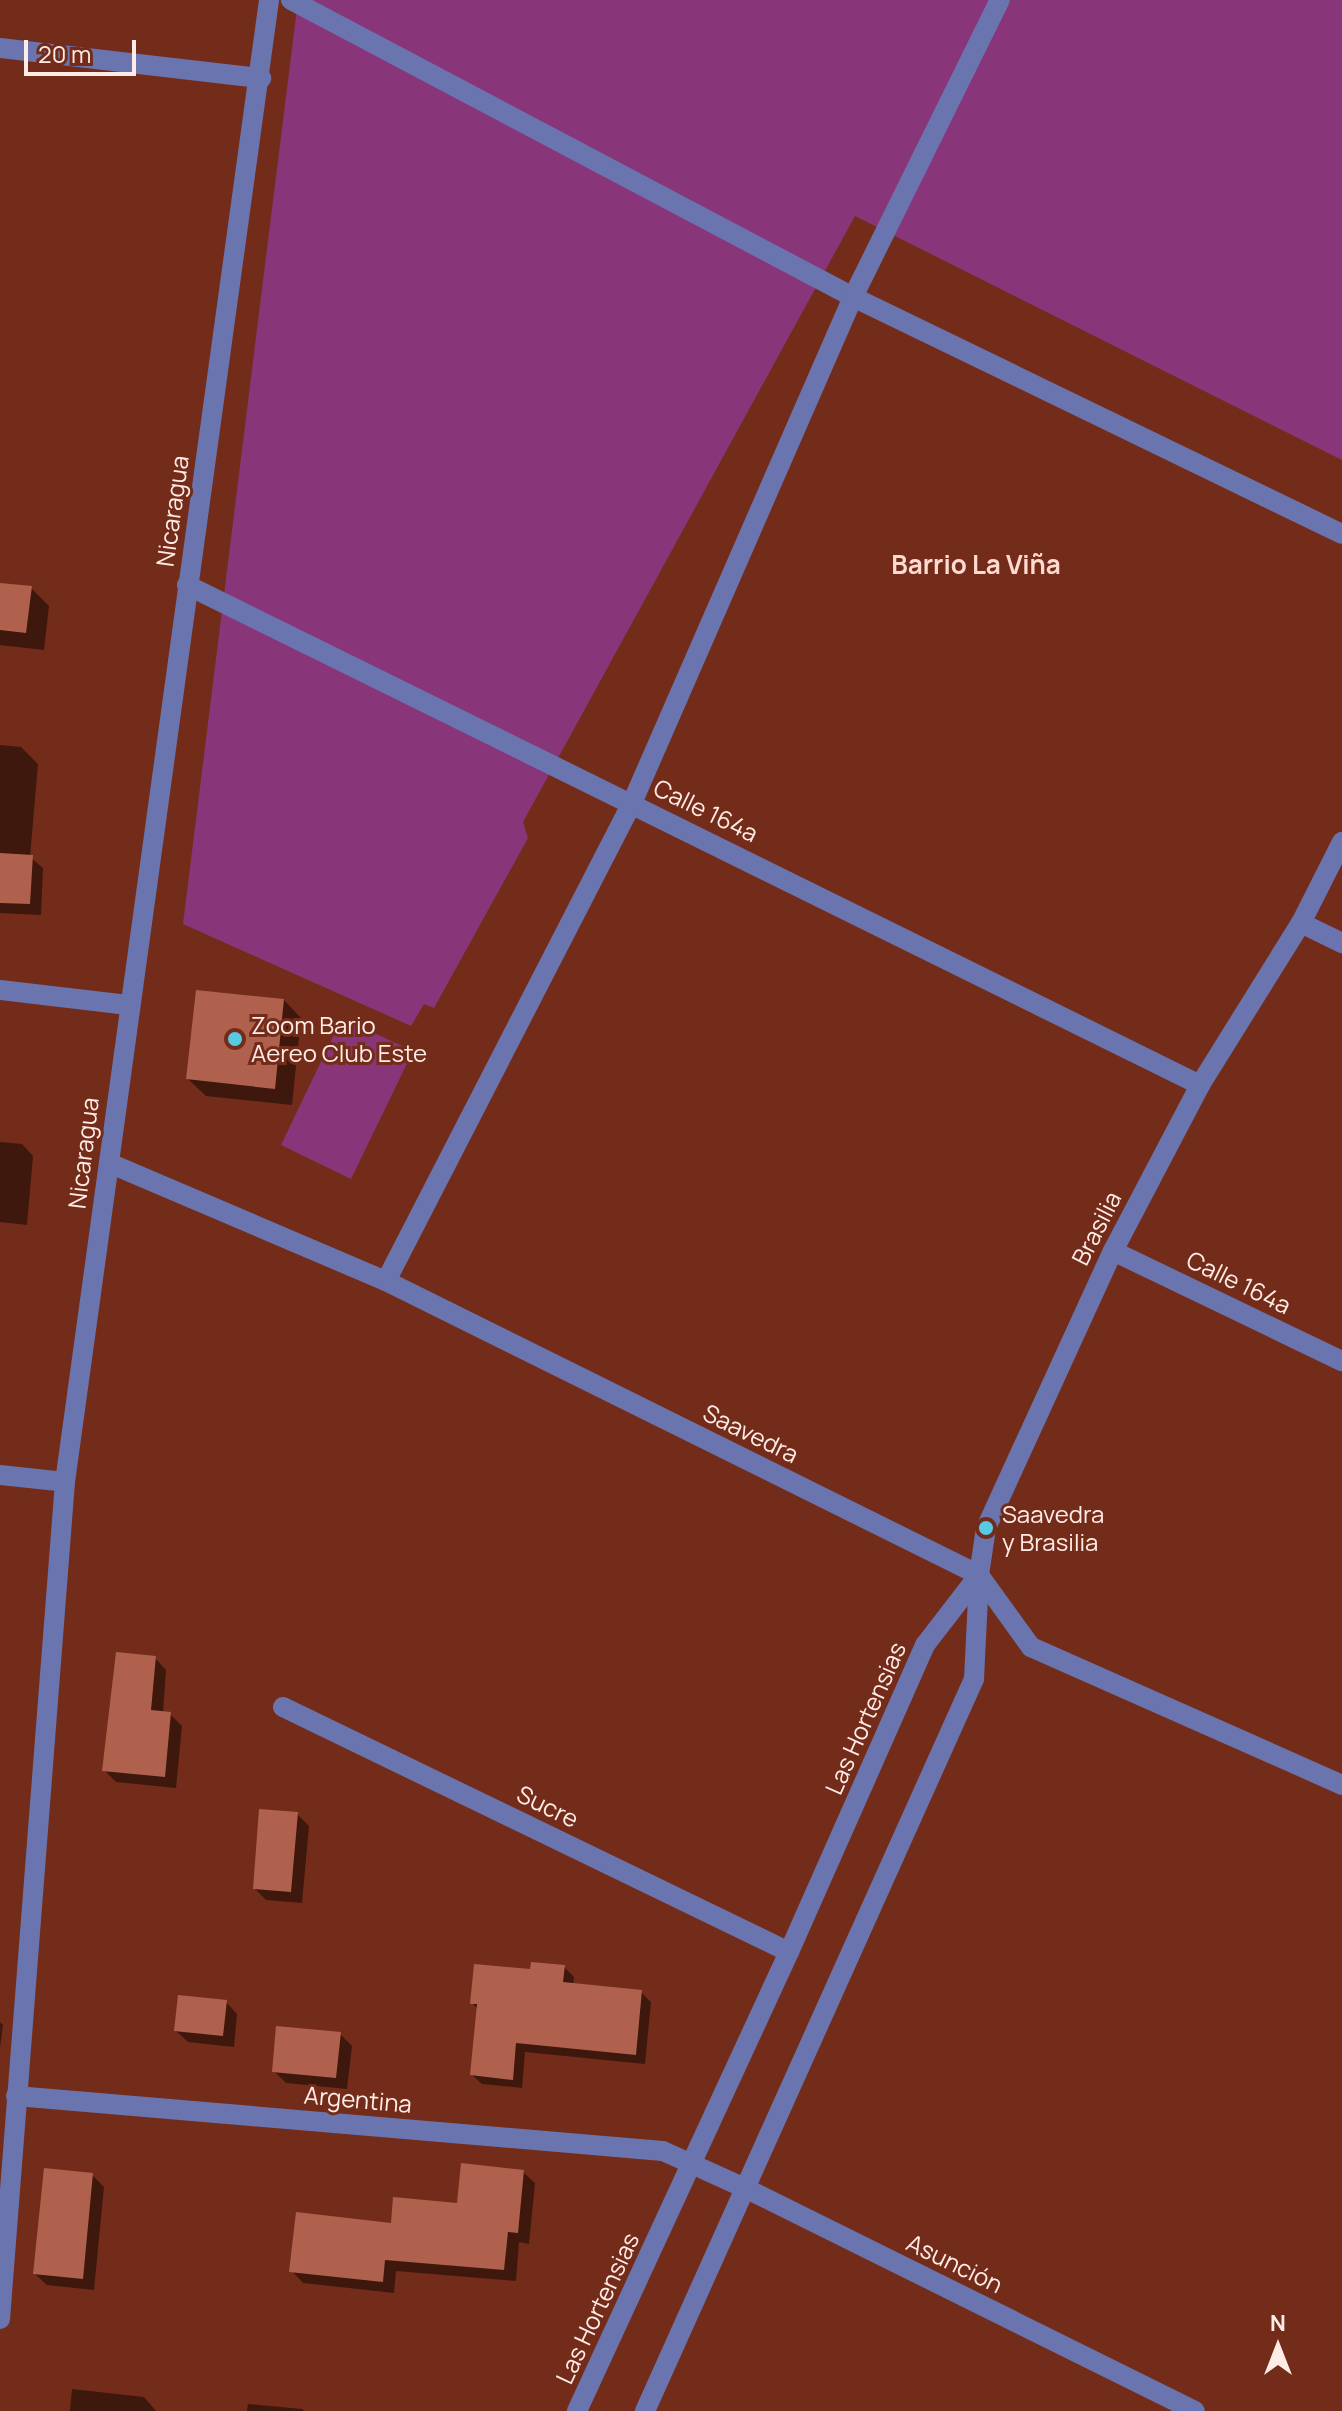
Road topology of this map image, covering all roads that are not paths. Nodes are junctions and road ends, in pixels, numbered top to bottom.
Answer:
1 (269, 0) edge
2 (291, 0) edge
3 (1000, 0) edge
4 (0, 48) edge
5 (261, 78) junction
6 (853, 297) junction
7 (1342, 534) edge
8 (187, 585) junction
9 (632, 803) junction
10 (1342, 842) edge
11 (1301, 923) junction
12 (1342, 943) edge
13 (0, 990) edge
14 (128, 1005) junction
15 (1200, 1085) junction
16 (109, 1163) junction
17 (1113, 1251) junction
18 (386, 1281) junction
19 (1342, 1361) edge
20 (0, 1475) edge
21 (65, 1482) junction
22 (979, 1575) junction
23 (283, 1707) dead end
24 (1342, 1785) edge
25 (789, 1952) junction
26 (16, 2096) junction
27 (692, 2164) junction
28 (745, 2188) junction
29 (0, 2319) edge
30 (577, 2411) edge
31 (645, 2411) edge
32 (1195, 2411) edge

1 - 5 street, Nicaragua
2 - 6 street
3 - 6 street
4 - 5 street
5 - 8 street, Nicaragua
6 - 7 street
6 - 9 street
8 - 9 street, Calle 164a
8 - 14 street, Nicaragua
9 - 15 street, Calle 164a
9 - 18 street
10 - 11 street, Brasilia
11 - 12 street
11 - 15 street, Brasilia
13 - 14 street
14 - 16 street, Nicaragua
15 - 17 street, Brasilia
16 - 18 street, Saavedra
16 - 21 street, Nicaragua
17 - 19 street, Calle 164a
17 - 22 street, Brasilia
18 - 22 street, Saavedra
20 - 21 street
21 - 26 street, Nicaragua
22 - 24 street, Saavedra
22 - 25 street, Las Hortensias
22 - 28 street
23 - 25 street, Sucre
25 - 27 street, Las Hortensias
26 - 27 street, Argentina
26 - 29 street, Nicaragua
27 - 28 street, Asunción
27 - 30 street, Las Hortensias
28 - 31 street
28 - 32 street, Asunción

